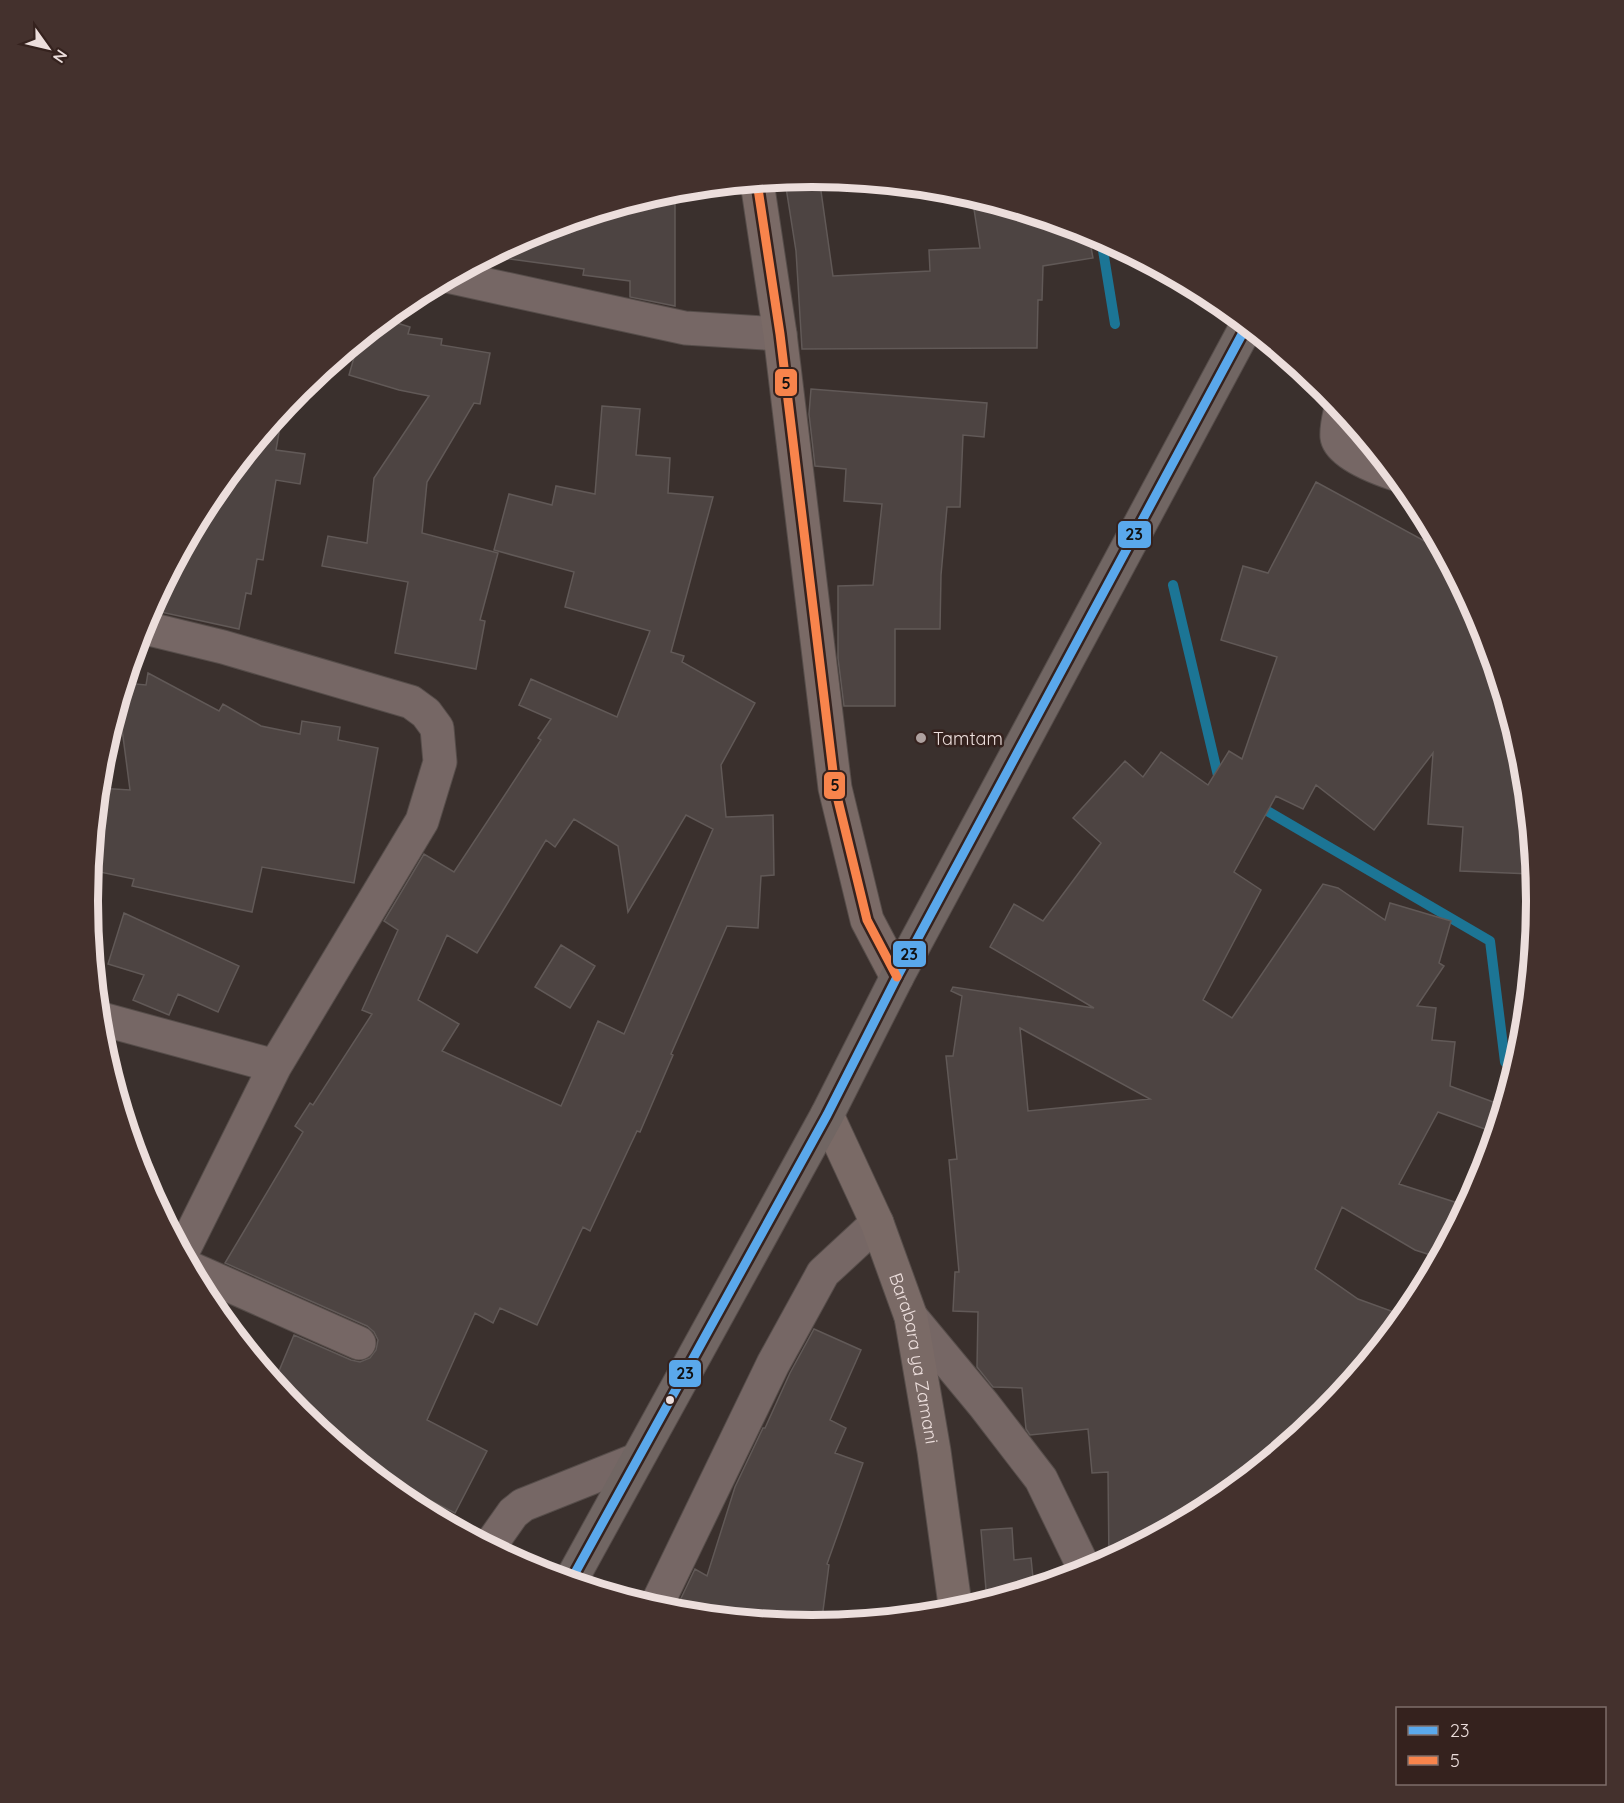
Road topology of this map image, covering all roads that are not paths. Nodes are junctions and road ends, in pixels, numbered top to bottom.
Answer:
1 (758, 190) edge
2 (463, 279) edge
3 (1244, 332) edge
4 (780, 334) junction
5 (1339, 419) edge
6 (1380, 469) edge
7 (151, 630) edge
8 (897, 977) junction
9 (108, 1020) edge
10 (275, 1066) junction
11 (827, 1116) junction
12 (878, 1222) junction
13 (186, 1245) edge
14 (202, 1273) edge
15 (911, 1317) junction
16 (359, 1343) dead end
17 (636, 1460) junction
18 (493, 1541) edge
19 (1082, 1563) edge
20 (574, 1575) edge
21 (659, 1599) edge
22 (955, 1601) edge

1 - 4 main road
2 - 4 street
3 - 8 highway
4 - 8 main road
5 - 6 street
7 - 10 street
8 - 11 highway
9 - 10 street
10 - 13 street
11 - 12 main road, Barabara ya Zamani
11 - 17 highway
12 - 15 main road, Barabara ya Zamani
12 - 21 street
14 - 16 street
15 - 19 street
15 - 22 main road, Barabara ya Zamani
17 - 18 street
17 - 20 highway

